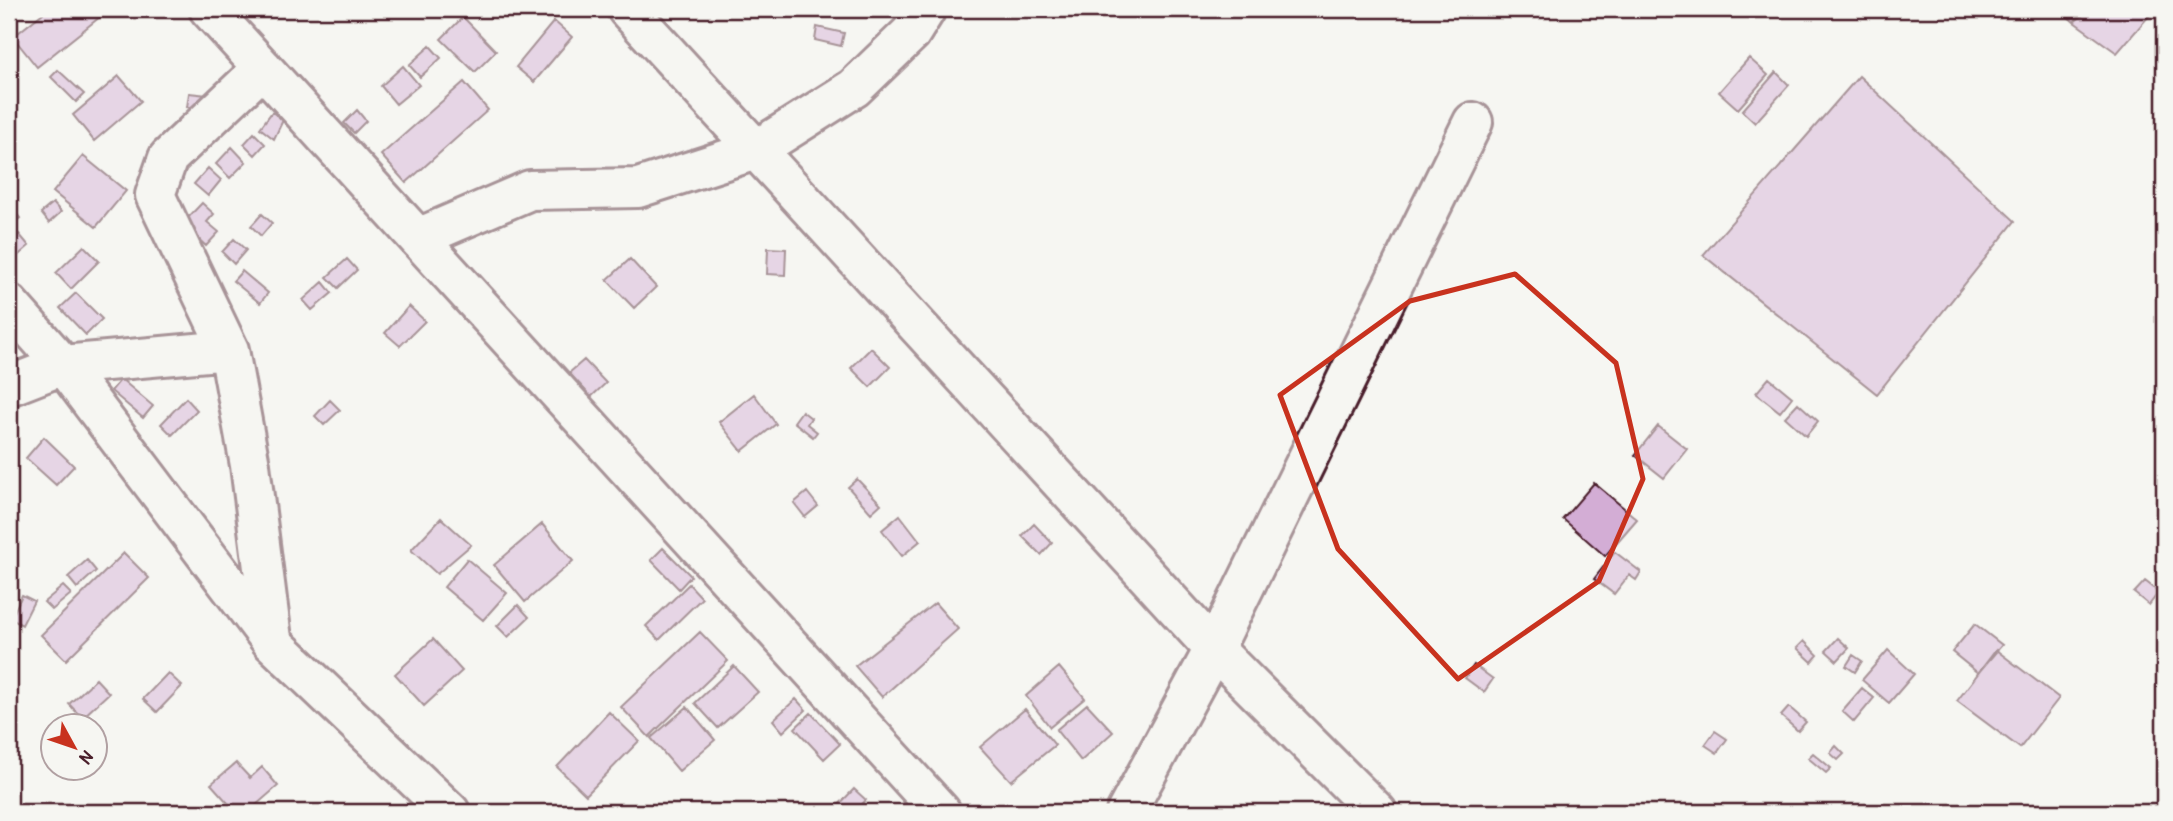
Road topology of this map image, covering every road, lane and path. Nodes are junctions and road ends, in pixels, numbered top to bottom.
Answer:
1 (209, 9) edge
2 (627, 9) edge
3 (926, 9) edge
4 (263, 68) junction
5 (1473, 122) dead end
6 (757, 150) junction
7 (418, 238) junction
8 (9, 304) edge
9 (229, 350) junction
10 (63, 365) junction
11 (9, 386) edge
12 (272, 642) junction
13 (1214, 649) junction
14 (450, 812) edge
15 (941, 812) edge
16 (1126, 812) edge
17 (1377, 812) edge

1 - 4 street
2 - 6 street
3 - 6 street
4 - 7 street
4 - 9 street
5 - 13 street
6 - 7 street
6 - 13 street
7 - 15 street
8 - 10 street
9 - 10 street
9 - 12 street
10 - 11 street
10 - 12 street
12 - 14 street
13 - 16 street
13 - 17 street

